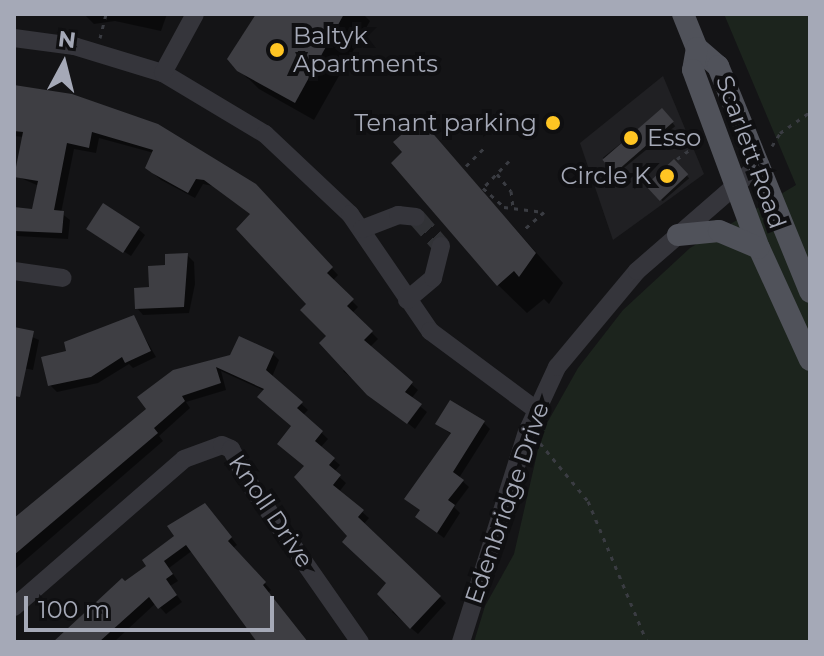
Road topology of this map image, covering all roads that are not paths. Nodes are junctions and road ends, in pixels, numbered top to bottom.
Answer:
1 (195, 14) edge
2 (683, 14) edge
3 (14, 38) edge
4 (697, 48) junction
5 (163, 73) junction
6 (760, 164) junction
7 (736, 187) junction
8 (416, 217) dead end
9 (362, 229) junction
10 (678, 235) junction
11 (441, 246) dead end
12 (759, 248) junction
13 (14, 271) edge
14 (63, 278) dead end
15 (810, 292) edge
16 (407, 300) junction
17 (810, 360) edge
18 (535, 409) junction
19 (14, 607) edge
20 (360, 642) edge
21 (461, 642) edge

1 - 5 street
2 - 4 main road, Scarlett Road
3 - 5 street
4 - 6 main road, Scarlett Road
4 - 7 main road, Scarlett Road
5 - 9 street
6 - 7 street, Edenbridge Drive
6 - 15 main road, Scarlett Road
7 - 10 street, Edenbridge Drive
7 - 12 main road, Scarlett Road
8 - 9 street
9 - 16 street
10 - 12 main road
10 - 18 street, Edenbridge Drive
11 - 16 street
12 - 17 main road, Scarlett Road
13 - 14 street
16 - 18 street
18 - 21 street, Edenbridge Drive
19 - 20 street, Knoll Drive

